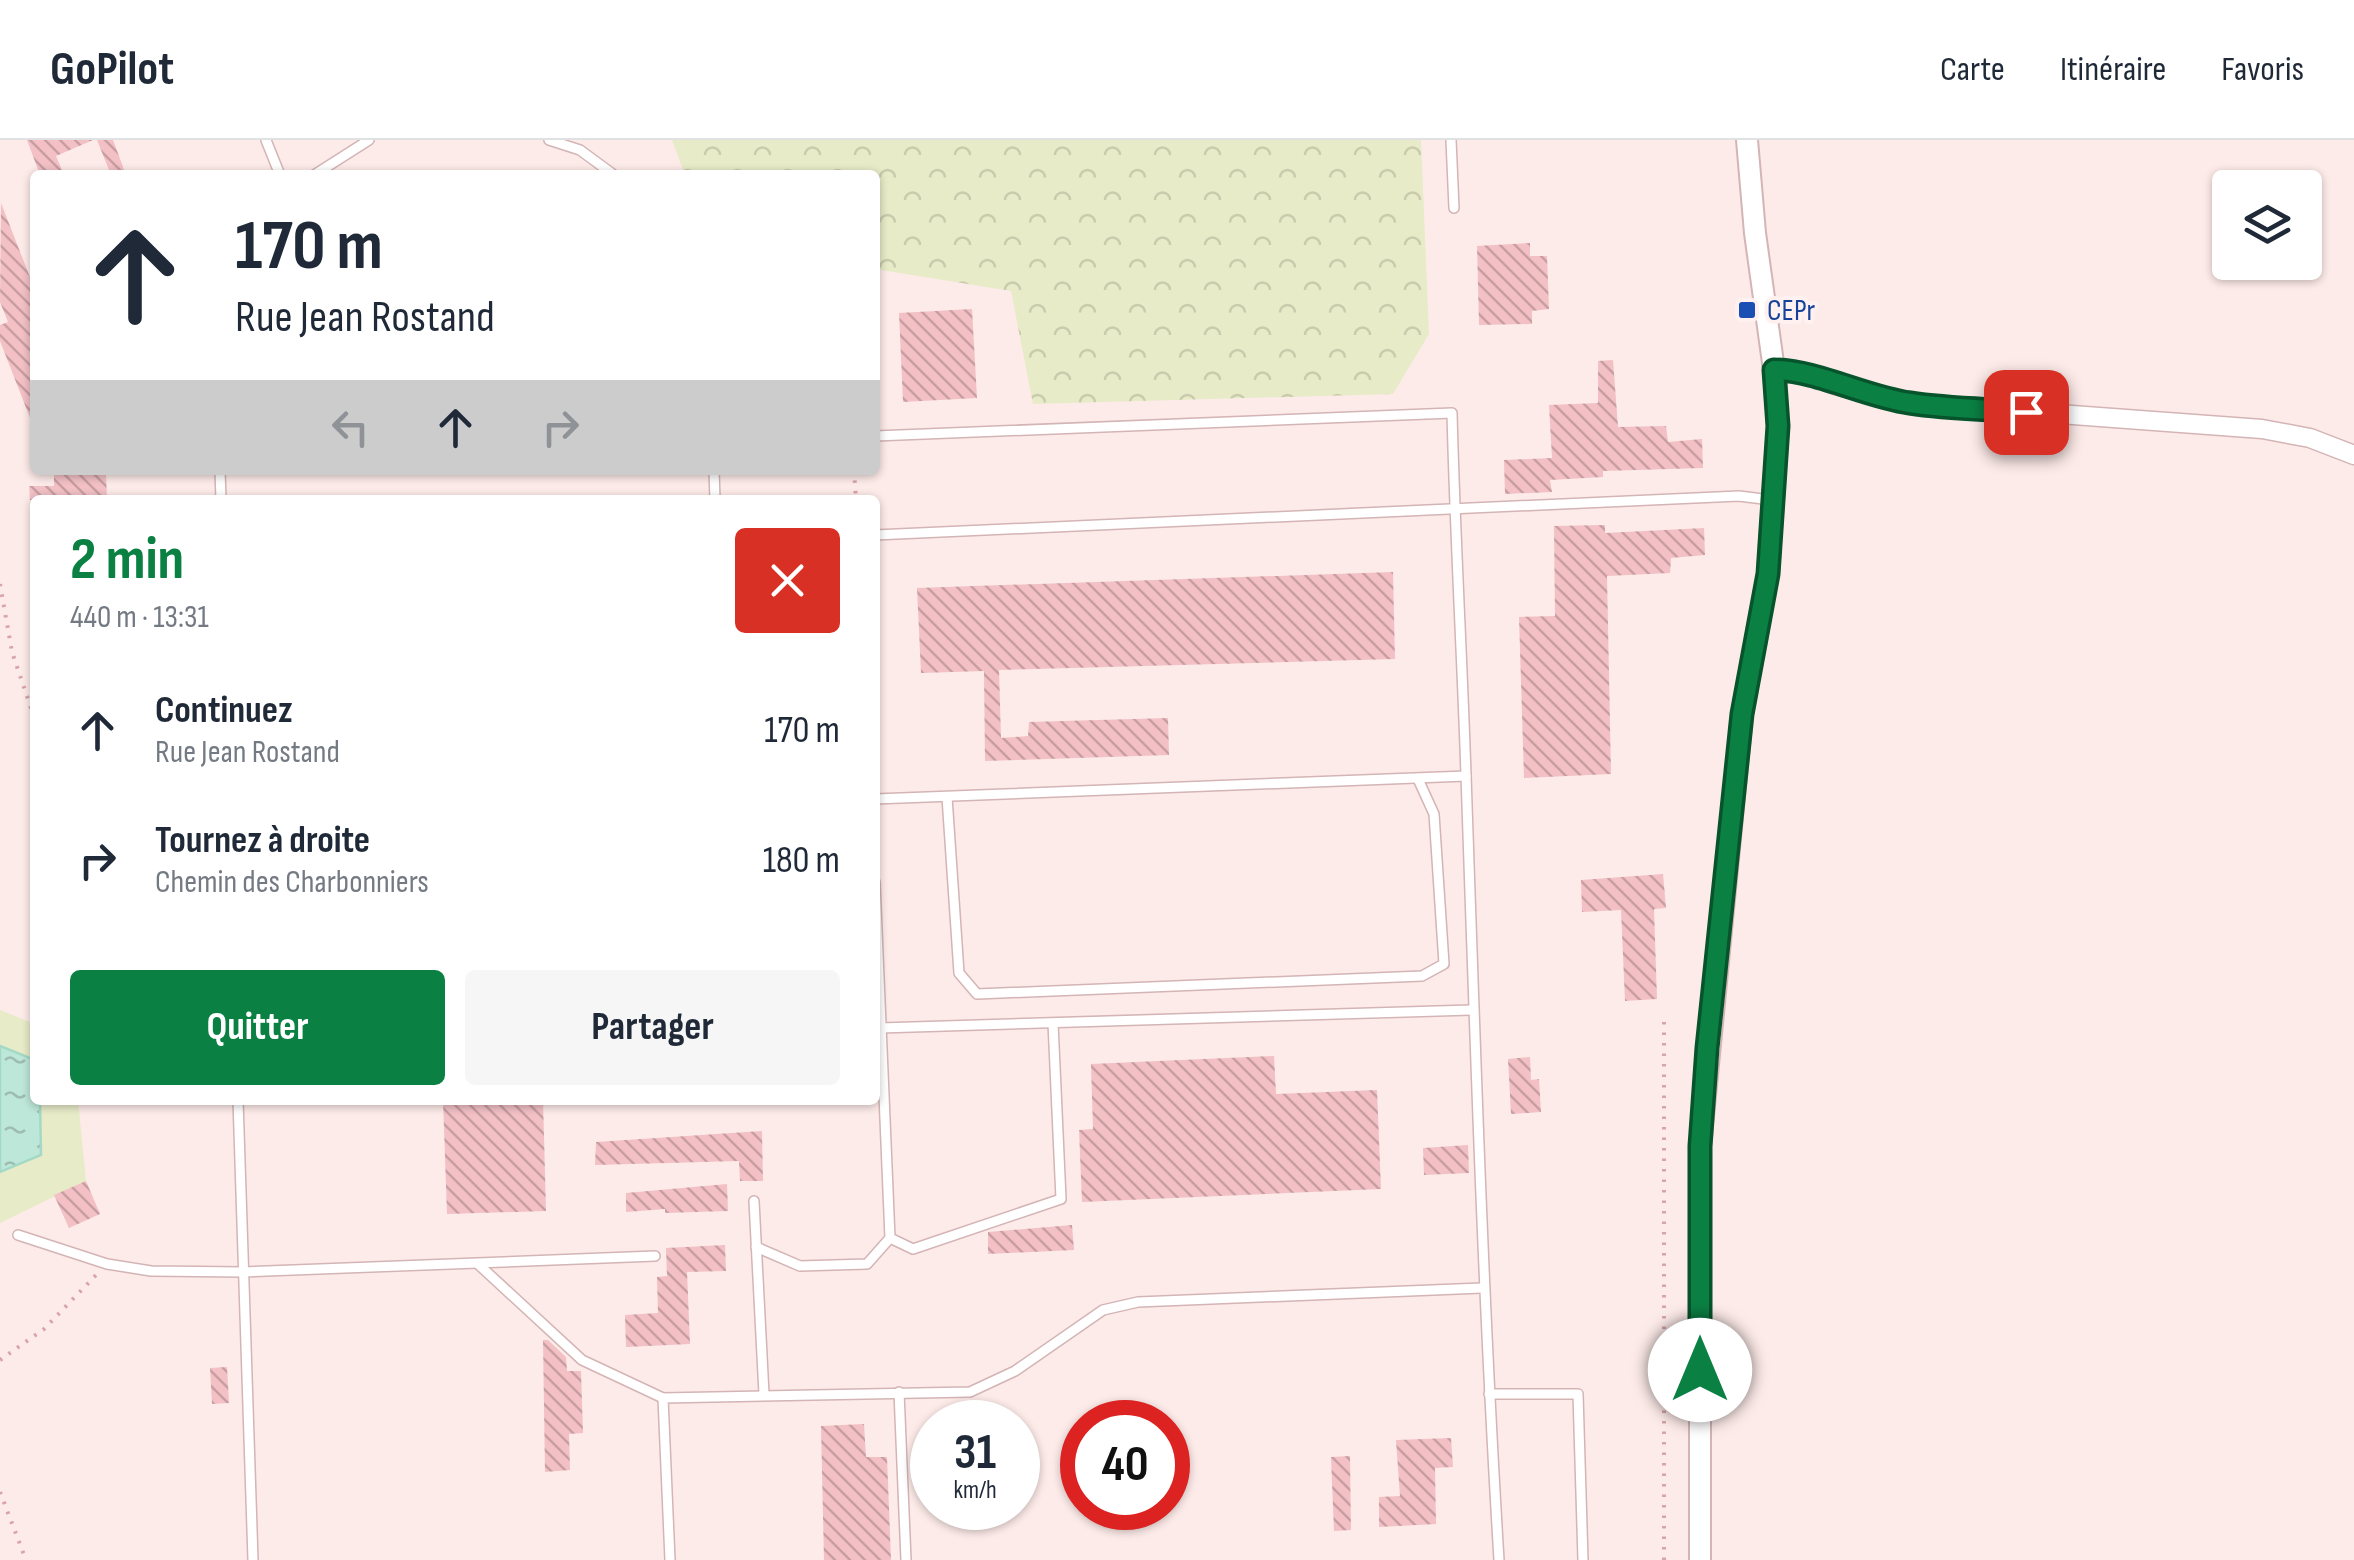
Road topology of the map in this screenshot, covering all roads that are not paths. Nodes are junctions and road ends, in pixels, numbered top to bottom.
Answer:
1 (266, 140) edge
2 (369, 140) edge
3 (549, 140) edge
4 (1451, 140) edge
5 (1748, 140) edge
6 (278, 170) edge
7 (322, 170) edge
8 (607, 170) edge
9 (1454, 208) dead end
10 (1774, 370) junction
11 (880, 436) edge
12 (2354, 455) edge
13 (1774, 500) junction
14 (1454, 506) junction
15 (880, 534) edge
16 (1466, 776) junction
17 (1418, 779) junction
18 (948, 797) junction
19 (880, 799) edge
20 (1472, 1010) junction
21 (1053, 1023) junction
22 (880, 1028) joint
23 (238, 1105) edge
24 (754, 1201) dead end
25 (18, 1235) dead end
26 (890, 1238) junction
27 (756, 1247) junction
28 (655, 1256) dead end
29 (478, 1264) junction
30 (243, 1272) junction
31 (1482, 1288) junction
32 (900, 1392) junction
33 (764, 1394) junction
34 (1489, 1394) junction
35 (663, 1398) junction
36 (253, 1560) edge
37 (670, 1560) edge
38 (906, 1560) edge
39 (1499, 1560) edge
40 (1583, 1560) edge
41 (1700, 1560) edge

1 - 6 lane
2 - 7 lane
3 - 8 lane
4 - 9 lane
5 - 10 street
10 - 12 street
10 - 13 street
11 - 14 lane
13 - 14 lane
13 - 41 street
14 - 15 lane
14 - 16 lane
16 - 17 lane
16 - 20 lane
17 - 18 lane
17 - 18 lane
18 - 19 lane
20 - 21 lane
20 - 31 lane
21 - 22 lane
21 - 26 lane
22 - 26 lane
23 - 30 lane
24 - 27 lane
25 - 30 lane
26 - 27 lane
27 - 33 lane
28 - 29 lane
29 - 30 lane
29 - 35 lane
30 - 36 lane
31 - 32 lane
31 - 34 lane
32 - 33 lane
32 - 38 lane
33 - 35 lane
34 - 39 lane
34 - 40 lane
35 - 37 lane

